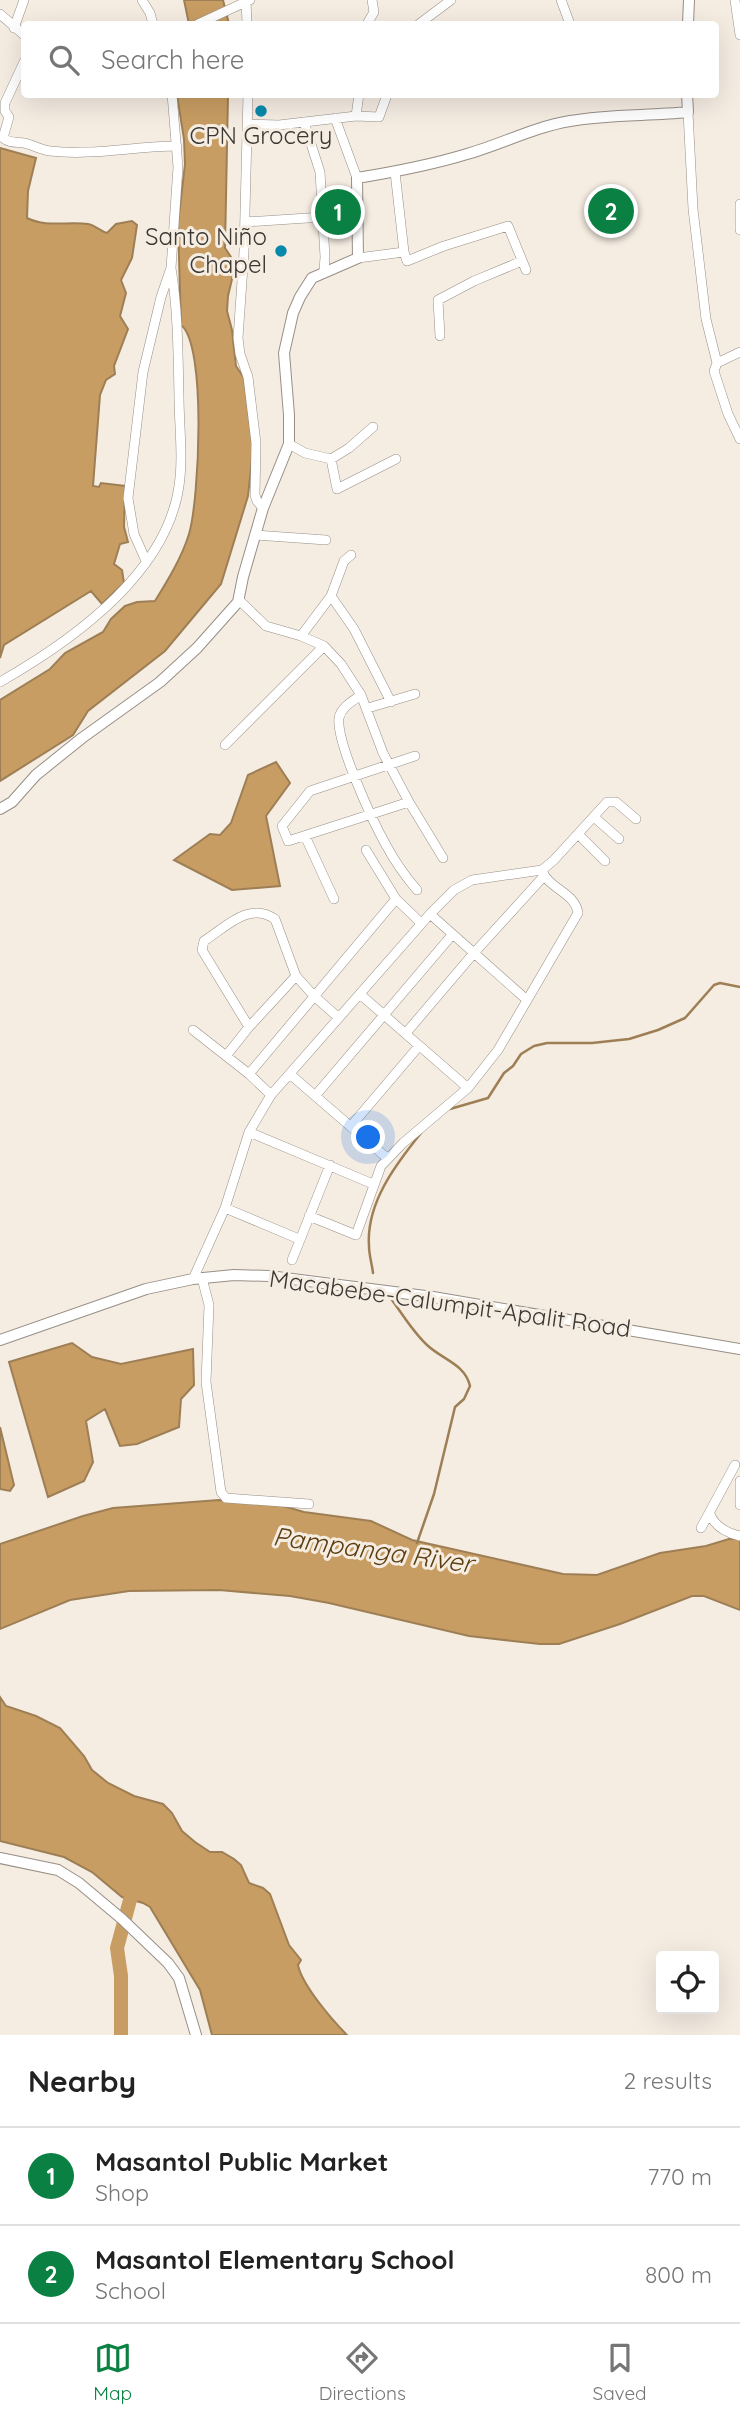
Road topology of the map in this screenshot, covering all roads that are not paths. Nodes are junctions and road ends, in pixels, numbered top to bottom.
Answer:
1 (24, 0) edge
2 (142, 0) edge
3 (372, 0) edge
4 (451, 0) edge
5 (561, 0) edge
6 (689, 0) edge
7 (735, 0) edge
8 (247, 1) edge
9 (0, 14) edge
10 (152, 21) edge
11 (204, 21) edge
12 (247, 21) edge
13 (369, 21) edge
14 (423, 21) edge
15 (569, 21) edge
16 (688, 21) edge
17 (14, 28) junction
18 (21, 33) edge
19 (740, 35) edge
20 (21, 68) edge
21 (172, 98) edge
22 (248, 98) edge
23 (358, 98) edge
24 (385, 98) edge
25 (687, 98) edge
26 (688, 112) junction
27 (356, 116) junction
28 (335, 118) junction
29 (304, 121) junction
30 (248, 124) junction
31 (177, 146) junction
32 (396, 172) junction
33 (357, 178) junction
34 (740, 204) edge
35 (323, 216) junction
36 (245, 222) junction
37 (740, 230) edge
38 (404, 253) junction
39 (358, 258) junction
40 (171, 268) junction
41 (324, 271) junction
42 (440, 336) dead end
43 (740, 352) edge
44 (717, 363) junction
45 (373, 427) dead end
46 (740, 439) edge
47 (289, 444) junction
48 (331, 459) junction
49 (396, 459) dead end
50 (263, 508) junction
51 (255, 536) junction
52 (326, 540) dead end
53 (351, 555) dead end
54 (146, 561) junction
55 (331, 596) junction
56 (239, 600) junction
57 (301, 636) junction
58 (324, 646) junction
59 (0, 682) edge
60 (415, 694) dead end
61 (361, 695) junction
62 (391, 702) junction
63 (368, 708) junction
64 (225, 745) dead end
65 (415, 756) dead end
66 (391, 765) junction
67 (355, 776) junction
68 (409, 802) junction
69 (0, 809) edge
70 (372, 815) junction
71 (594, 817) junction
72 (636, 819) dead end
73 (578, 834) junction
74 (305, 836) junction
75 (619, 839) dead end
76 (366, 850) dead end
77 (443, 858) dead end
78 (605, 861) dead end
79 (543, 873) junction
80 (417, 890) dead end
81 (334, 899) dead end
82 (397, 899) junction
83 (430, 914) junction
84 (421, 923) junction
85 (452, 935) junction
86 (474, 953) junction
87 (296, 976) junction
88 (361, 995) junction
89 (314, 996) junction
90 (527, 1000) junction
91 (385, 1015) junction
92 (339, 1018) junction
93 (249, 1027) junction
94 (193, 1030) dead end
95 (406, 1033) junction
96 (419, 1046) junction
97 (226, 1056) junction
98 (249, 1074) junction
99 (291, 1074) junction
100 (468, 1088) junction
101 (271, 1095) junction
102 (315, 1096) junction
103 (351, 1126) junction
104 (249, 1132) junction
105 (387, 1158) junction
106 (330, 1165) junction
107 (373, 1184) junction
108 (225, 1208) junction
109 (309, 1216) junction
110 (299, 1239) junction
111 (292, 1260) dead end
112 (198, 1279) junction
113 (0, 1340) edge
114 (740, 1349) edge
115 (735, 1465) dead end
116 (740, 1481) edge
117 (309, 1504) dead end
118 (740, 1505) edge
119 (710, 1514) junction
120 (701, 1528) dead end
121 (740, 1536) edge
122 (0, 1858) edge
123 (196, 2035) edge

1 - 17 street
2 - 10 street
3 - 13 street
4 - 14 street
5 - 15 street
6 - 16 main road
7 - 19 street
8 - 11 street
8 - 12 street
9 - 17 street
17 - 18 street
20 - 31 street
21 - 31 street
22 - 30 street
23 - 27 street
24 - 27 street
25 - 26 main road
26 - 32 main road
26 - 44 street
27 - 28 street
28 - 29 street
28 - 33 street
29 - 30 street
29 - 35 street
30 - 36 street
31 - 40 street
32 - 33 main road
32 - 38 street
33 - 39 main road
34 - 37 street
35 - 36 street
35 - 41 street
36 - 50 street
38 - 39 street
38 - 42 street
39 - 41 main road
40 - 54 street
40 - 54 street
41 - 47 main road
43 - 44 street
44 - 46 street
45 - 48 street
47 - 48 street
47 - 50 main road
48 - 49 street
50 - 51 main road
51 - 52 street
51 - 56 main road
53 - 55 street
54 - 59 street
55 - 57 street
55 - 62 street
56 - 57 street
56 - 69 main road
57 - 58 street
58 - 61 street
58 - 64 street
60 - 62 street
61 - 63 street
61 - 67 street
62 - 63 street
63 - 66 street
65 - 66 street
66 - 67 street
66 - 68 street
67 - 70 street
67 - 74 street
68 - 70 street
68 - 77 street
70 - 74 street
70 - 80 street
71 - 72 street
71 - 73 street
71 - 75 street
73 - 78 street
73 - 79 street
74 - 81 street
76 - 82 street
79 - 83 street
79 - 86 street
79 - 90 street
82 - 84 street
82 - 89 street
83 - 84 street
83 - 85 street
84 - 88 street
85 - 86 street
85 - 91 street
86 - 90 street
86 - 95 street
87 - 89 street
87 - 93 street
87 - 93 street
88 - 91 street
88 - 92 street
89 - 92 street
89 - 98 street
90 - 100 street
91 - 95 street
91 - 102 street
92 - 99 street
93 - 97 street
94 - 97 street
95 - 96 street
96 - 100 street
96 - 103 street
97 - 98 street
98 - 101 street
99 - 101 street
99 - 102 street
100 - 105 street
101 - 104 street
102 - 103 street
103 - 105 street
104 - 106 street
104 - 108 street
105 - 107 street
106 - 107 street
106 - 109 street
107 - 109 street
108 - 110 street
108 - 112 street
109 - 110 street
110 - 111 street
112 - 113 main road, Macabebe-Calumpit-Apalit Road
112 - 114 main road, Macabebe-Calumpit-Apalit Road
112 - 117 street
115 - 119 street
116 - 118 street
119 - 120 street
119 - 121 street
122 - 123 main road

